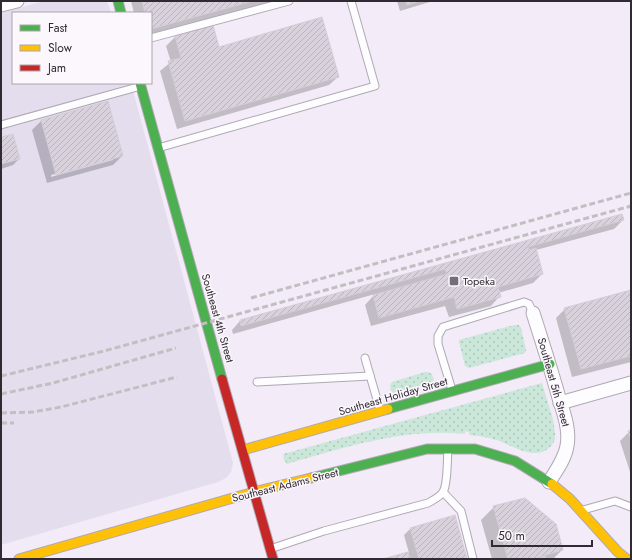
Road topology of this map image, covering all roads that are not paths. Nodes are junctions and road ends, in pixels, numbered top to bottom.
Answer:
1 (17, 1) edge
2 (118, 1) edge
3 (289, 1) edge
4 (351, 1) edge
5 (1, 5) edge
6 (121, 12) edge
7 (152, 38) edge
8 (141, 84) edge
9 (1, 124) edge
10 (158, 148) junction
11 (533, 313) joint
12 (365, 358) dead end
13 (550, 364) junction
14 (370, 376) junction
15 (257, 382) dead end
16 (631, 383) edge
17 (453, 392) junction
18 (560, 403) junction
19 (381, 412) junction
20 (448, 449) junction
21 (243, 450) junction
22 (549, 482) junction
23 (254, 492) junction
24 (443, 492) junction
25 (631, 507) edge
26 (581, 511) junction
27 (270, 549) junction
28 (19, 559) edge
29 (273, 559) edge
30 (473, 559) edge
31 (627, 559) edge

1 - 5 street
2 - 6 street
3 - 7 lane
4 - 10 lane
8 - 9 lane
8 - 10 street, Southeast 4th Street
10 - 21 street, Southeast 4th Street
11 - 13 street, Southeast 5th Street
11 - 17 lane
12 - 14 lane
13 - 17 street, Southeast Holiday Street
13 - 18 street, Southeast 5th Street
14 - 15 lane
14 - 19 lane
16 - 18 street
17 - 19 street, Southeast Holiday Street
18 - 22 street, Southeast 5th Street
19 - 21 street, Southeast Holiday Street
20 - 22 street, Southeast Adams Street
20 - 23 street, Southeast Adams Street
20 - 24 lane
21 - 23 street, Southeast 4th Street
22 - 26 street
23 - 27 street, Southeast 4th Street
23 - 28 street, Southeast Adams Street
24 - 27 lane
24 - 30 lane
25 - 26 lane
26 - 31 street
27 - 29 street, Southeast 4th Street

